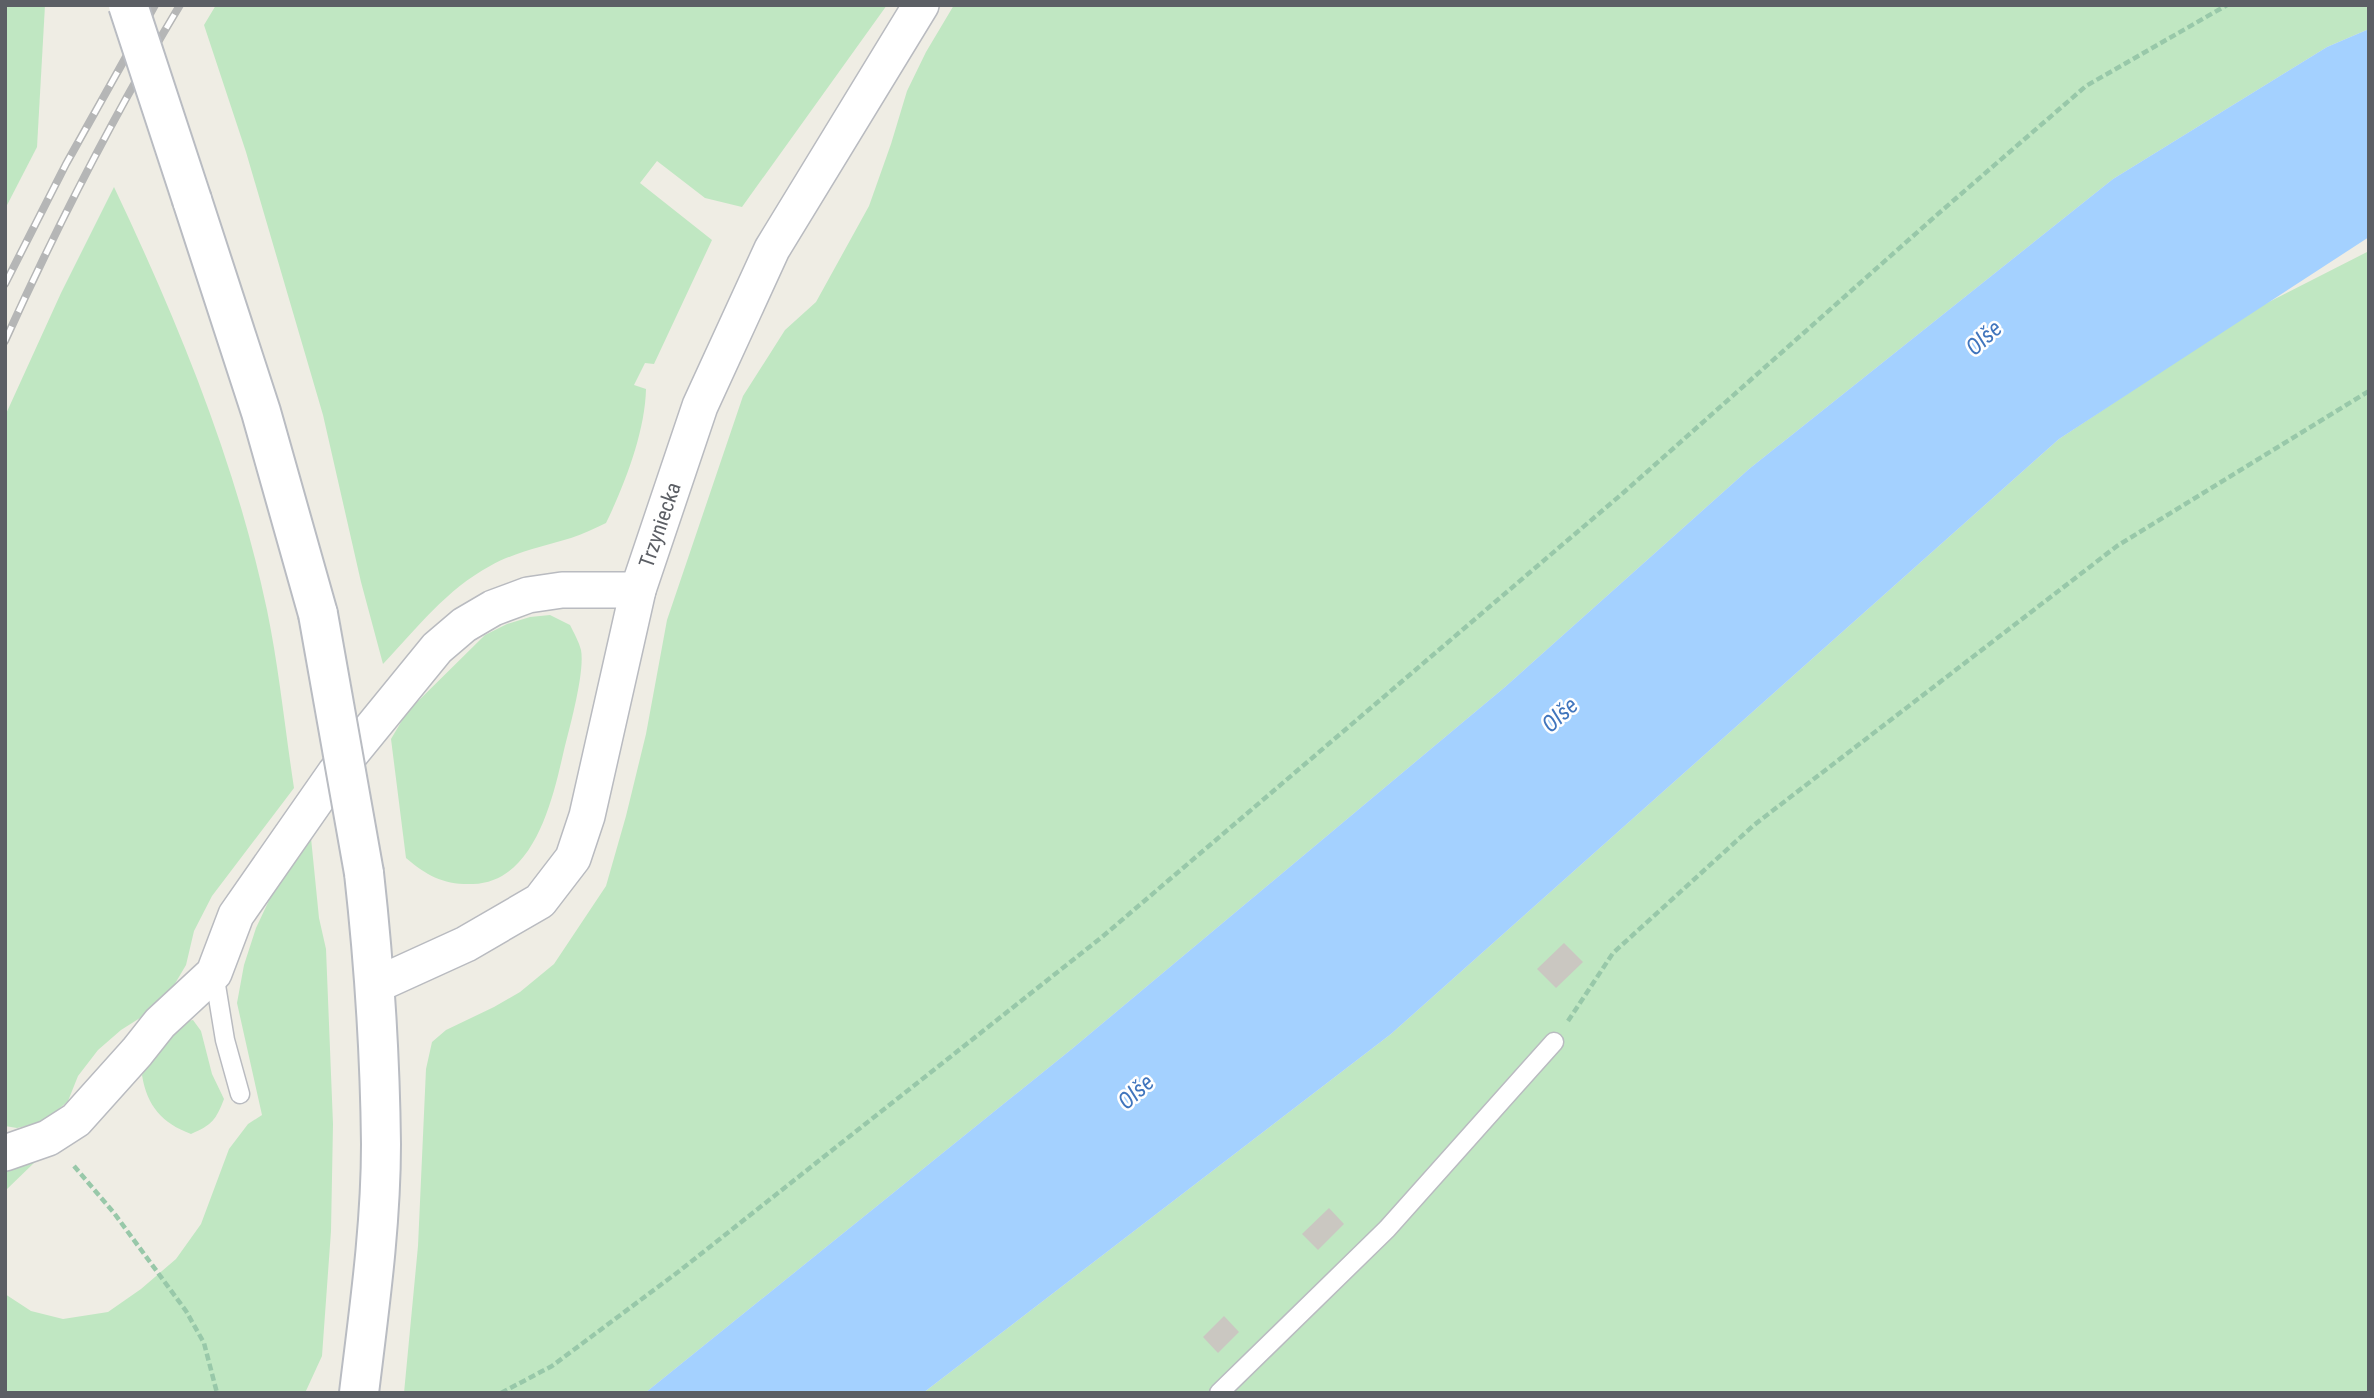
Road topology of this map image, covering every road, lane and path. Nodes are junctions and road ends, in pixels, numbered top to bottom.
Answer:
1 (130, 5) edge
2 (138, 5) edge
3 (920, 5) edge
4 (2227, 5) edge
5 (147, 60) junction
6 (2369, 391) edge
7 (638, 590) junction
8 (214, 973) junction
9 (376, 985) junction
10 (1554, 1042) joint
11 (240, 1094) dead end
12 (20, 1148) edge
13 (354, 1386) edge
14 (218, 1393) edge
15 (501, 1393) edge
16 (1219, 1393) edge

1 - 5 main road, bridge
2 - 5 main road, bridge
3 - 7 street, Trzyniecka
4 - 15 path
5 - 9 main road, bridge
6 - 10 path
7 - 8 street
7 - 9 street, Trzyniecka
8 - 11 lane
8 - 12 street
9 - 13 main road
10 - 16 lane
12 - 14 path

